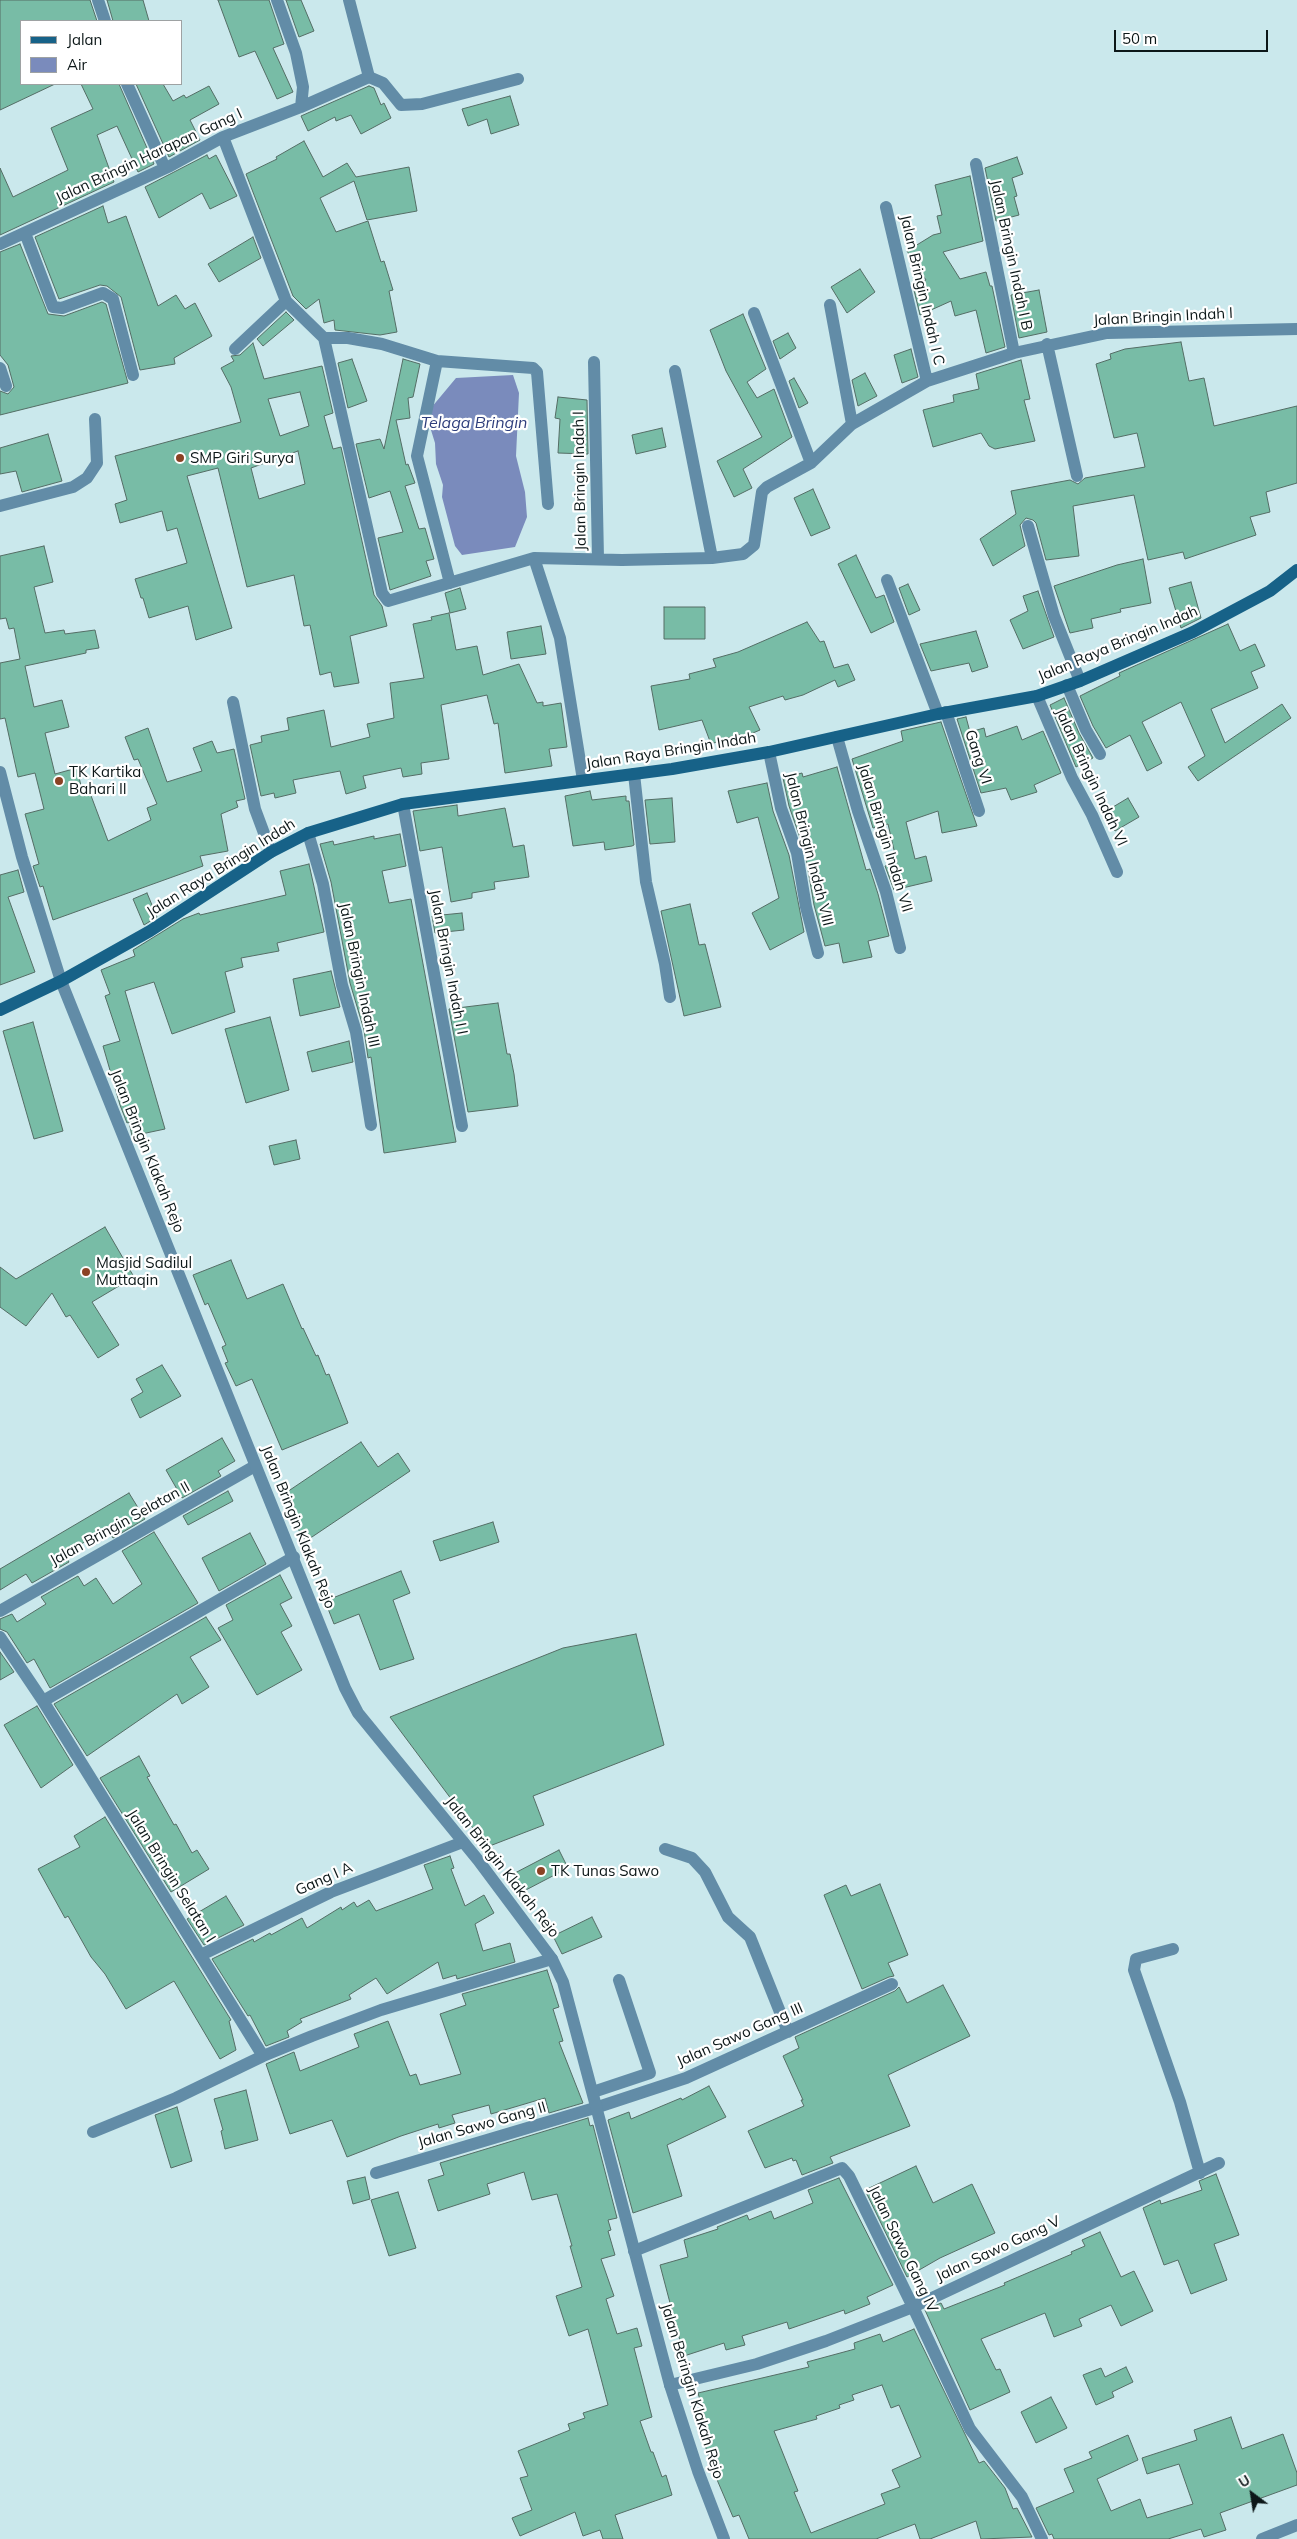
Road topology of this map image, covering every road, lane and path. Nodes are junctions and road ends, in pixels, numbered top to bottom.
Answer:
1 (98, 0) edge
2 (277, 0) edge
3 (349, 0) edge
4 (105, 20) edge
5 (369, 77) junction
6 (518, 79) dead end
7 (127, 85) edge
8 (301, 107) junction
9 (223, 137) junction
10 (976, 164) dead end
11 (165, 168) junction
12 (886, 207) dead end
13 (25, 233) junction
14 (0, 244) edge
15 (286, 301) junction
16 (830, 305) dead end
17 (754, 312) dead end
18 (1297, 329) edge
19 (324, 338) junction
20 (1047, 344) junction
21 (235, 349) dead end
22 (1014, 353) junction
23 (436, 361) junction
24 (594, 362) dead end
25 (0, 368) edge
26 (675, 371) dead end
27 (133, 374) dead end
28 (927, 381) junction
29 (6, 386) dead end
30 (95, 419) dead end
31 (852, 424) junction
32 (811, 464) junction
33 (1077, 476) dead end
34 (548, 504) dead end
35 (0, 506) edge
36 (1028, 526) dead end
37 (534, 558) junction
38 (598, 558) junction
39 (712, 558) junction
40 (1297, 570) edge
41 (887, 580) dead end
42 (450, 583) junction
43 (1074, 683) junction
44 (1037, 696) junction
45 (233, 702) dead end
46 (942, 713) junction
47 (837, 737) junction
48 (769, 752) junction
49 (1100, 754) dead end
50 (0, 772) edge
51 (634, 774) junction
52 (583, 780) junction
53 (403, 804) junction
54 (979, 812) dead end
55 (308, 833) junction
56 (271, 852) junction
57 (1117, 872) dead end
58 (900, 948) dead end
59 (818, 953) dead end
60 (61, 981) junction
61 (670, 997) dead end
62 (0, 1010) edge
63 (371, 1125) dead end
64 (462, 1126) dead end
65 (255, 1466) junction
66 (294, 1557) junction
67 (0, 1611) edge
68 (0, 1637) edge
69 (43, 1701) junction
70 (463, 1842) junction
71 (665, 1849) dead end
72 (1173, 1949) dead end
73 (201, 1955) junction
74 (552, 1959) junction
75 (619, 1980) dead end
76 (892, 1984) dead end
77 (788, 2032) junction
78 (263, 2056) junction
79 (594, 2092) junction
80 (598, 2108) junction
81 (94, 2132) dead end
82 (1219, 2163) dead end
83 (376, 2173) dead end
84 (1200, 2173) junction
85 (634, 2251) junction
86 (913, 2307) junction
87 (670, 2385) junction
88 (1297, 2525) edge
89 (724, 2539) edge
90 (1042, 2539) edge
91 (1262, 2539) edge

1 - 4 street
2 - 8 street
3 - 5 street
5 - 6 street
5 - 8 street, Jalan Bringin Harapan Gang I
7 - 11 street
8 - 9 street, Jalan Bringin Harapan Gang I
9 - 11 street, Jalan Bringin Harapan Gang I
9 - 15 street
10 - 22 street, Jalan Bringin Indah I B
11 - 13 street, Jalan Bringin Harapan Gang I
12 - 28 street, Jalan Bringin Indah I C
13 - 14 street, Jalan Bringin Harapan Gang I
13 - 27 street
15 - 19 street
15 - 21 street
16 - 31 street
17 - 32 street
18 - 20 street, Jalan Bringin Indah I
19 - 23 street
19 - 42 street
20 - 22 street, Jalan Bringin Indah I
20 - 33 street
22 - 28 street, Jalan Bringin Indah I
23 - 34 street
23 - 42 street
24 - 38 street, Jalan Bringin Indah I
25 - 29 street
26 - 39 street
28 - 31 street, Jalan Bringin Indah I
30 - 35 street
31 - 32 street, Jalan Bringin Indah I
32 - 39 street, Jalan Bringin Indah I
36 - 43 street
37 - 38 street
37 - 42 street
37 - 52 street
38 - 39 street, Jalan Bringin Indah I
40 - 43 main road, Jalan Raya Bringin Indah
41 - 46 street, Gang VI
43 - 44 main road, Jalan Raya Bringin Indah
43 - 49 street
44 - 46 main road, Jalan Raya Bringin Indah
44 - 57 street, Jalan Bringin Indah VI
45 - 56 street
46 - 47 main road, Jalan Raya Bringin Indah
46 - 54 street, Gang VI
47 - 48 main road, Jalan Raya Bringin Indah
47 - 58 street, Jalan Bringin Indah VII
48 - 51 main road, Jalan Raya Bringin Indah
48 - 59 street, Jalan Bringin Indah VIII
50 - 60 street, Jalan Bringin Klakah Rejo
51 - 52 main road, Jalan Raya Bringin Indah
51 - 61 street
52 - 53 main road, Jalan Raya Bringin Indah
53 - 55 main road, Jalan Raya Bringin Indah
53 - 64 street, Jalan Bringin Indah I I
55 - 56 main road, Jalan Raya Bringin Indah
55 - 63 street, Jalan Bringin Indah III
56 - 60 main road, Jalan Raya Bringin Indah
60 - 62 main road, Jalan Raya Bringin Indah
60 - 65 street, Jalan Bringin Klakah Rejo
65 - 66 street, Jalan Bringin Klakah Rejo
65 - 67 street, Jalan Bringin Selatan II
66 - 69 street
66 - 70 street, Jalan Bringin Klakah Rejo
68 - 69 street
69 - 73 street, Jalan Bringin Selatan I
70 - 73 street, Gang I A
70 - 74 street, Jalan Bringin Klakah Rejo
71 - 77 street
72 - 84 street
73 - 78 street, Jalan Bringin Selatan I
74 - 78 street
74 - 79 street, Jalan Bringin Klakah Rejo
75 - 79 street
76 - 77 street, Jalan Sawo Gang III
77 - 80 street, Jalan Sawo Gang III
78 - 81 street
79 - 80 street, Jalan Bringin Klakah Rejo
80 - 83 street, Jalan Sawo Gang II
80 - 85 street, Jalan Bringin Klakah Rejo
82 - 84 street, Jalan Sawo Gang V
84 - 86 street, Jalan Sawo Gang V
85 - 86 street, Jalan Sawo Gang IV
85 - 87 street, Jalan Beringin Klakah Rejo
86 - 87 street, Jalan Sawo Gang V
86 - 90 street, Jalan Sawo Gang IV
87 - 89 street, Jalan Beringin Klakah Rejo
88 - 91 street

